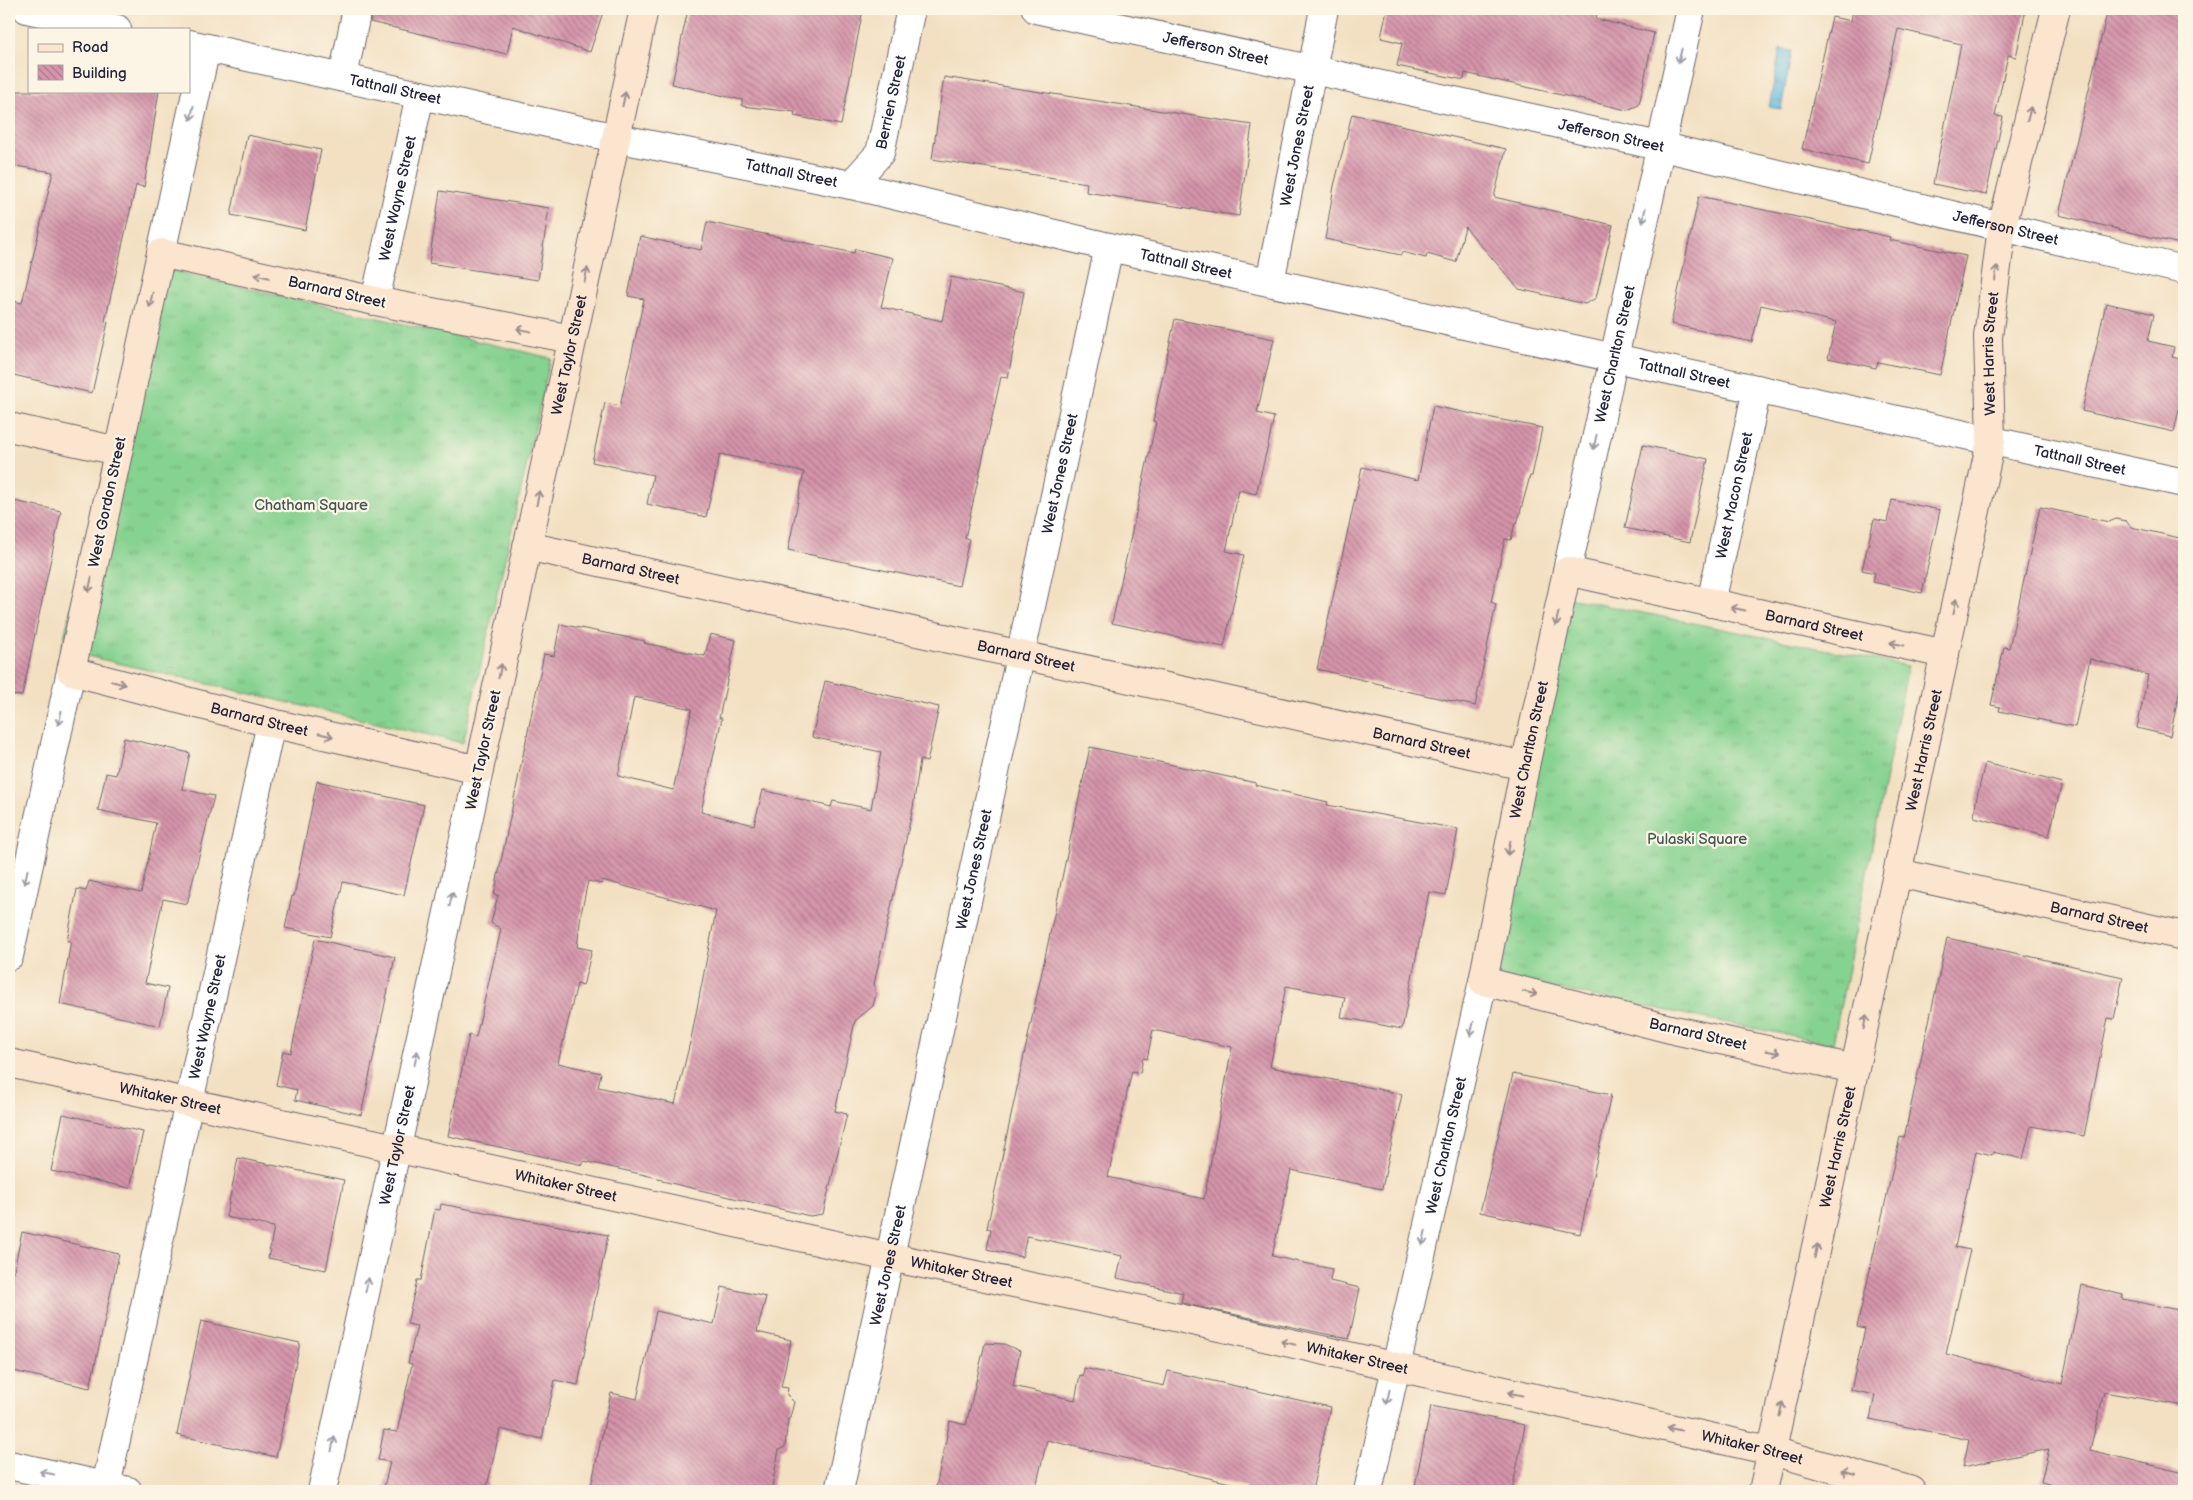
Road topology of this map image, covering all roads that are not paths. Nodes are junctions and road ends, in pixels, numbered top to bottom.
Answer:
1 (27, 9) edge
2 (357, 9) edge
3 (644, 9) edge
4 (911, 9) edge
5 (1036, 9) edge
6 (1324, 9) edge
7 (1691, 9) edge
8 (2056, 9) edge
9 (113, 28) edge
10 (197, 46) edge
11 (1311, 69) junction
12 (343, 77) junction
13 (190, 86) edge
14 (189, 92) edge
15 (420, 95) junction
16 (616, 138) junction
17 (1659, 146) junction
18 (851, 185) junction
19 (2002, 226) junction
20 (1109, 247) junction
21 (161, 252) junction
22 (2184, 270) edge
23 (1270, 282) junction
24 (375, 301) junction
25 (572, 340) junction
26 (1614, 358) junction
27 (1757, 389) junction
28 (9, 427) edge
29 (1991, 440) junction
30 (118, 451) junction
31 (2184, 483) edge
32 (528, 546) junction
33 (1567, 571) junction
34 (1710, 603) junction
35 (1945, 654) junction
36 (1021, 655) junction
37 (71, 671) junction
38 (271, 723) junction
39 (1525, 766) junction
40 (479, 770) junction
41 (1898, 873) junction
42 (2184, 936) edge
43 (9, 956) edge
44 (1483, 981) junction
45 (9, 1063) edge
46 (1855, 1070) junction
47 (188, 1102) junction
48 (397, 1148) junction
49 (890, 1257) junction
50 (1395, 1368) junction
51 (1772, 1451) junction
52 (9, 1465) edge
53 (117, 1489) edge
54 (322, 1491) edge
55 (839, 1491) edge
56 (1368, 1491) edge
57 (1763, 1491) edge
58 (1912, 1491) edge

1 - 9 street
2 - 12 street
16 -> 3 street, West Taylor Street
4 - 18 street, Berrien Street
5 - 11 street, Jefferson Street
6 - 11 street, West Jones Street
7 -> 17 street, West Charlton Street
19 -> 8 street, West Harris Street
10 - 12 street, Tattnall Street
10 -> 13 street, West Gordon Street
11 - 17 street, Jefferson Street
11 - 23 street, West Jones Street
12 - 15 street, Tattnall Street
14 -> 21 street, West Gordon Street
15 - 16 street, Tattnall Street
15 - 24 street, West Wayne Street
16 - 18 street, Tattnall Street
25 -> 16 street, West Taylor Street
17 - 19 street, Jefferson Street
17 -> 26 street, West Charlton Street
18 - 20 street, Tattnall Street
19 - 22 street, Jefferson Street
29 -> 19 street, West Harris Street
20 - 23 street, Tattnall Street
20 - 36 street, West Jones Street
24 -> 21 street, Barnard Street
21 -> 30 street, West Gordon Street
23 - 26 street, Tattnall Street
25 -> 24 street, Barnard Street
32 -> 25 street, West Taylor Street
26 - 27 street, Tattnall Street
26 -> 33 street, West Charlton Street
27 - 29 street, Tattnall Street
27 - 34 street, West Macon Street
28 - 30 street
29 - 31 street, Tattnall Street
35 -> 29 street, West Harris Street
30 -> 37 street, West Gordon Street
32 - 36 street, Barnard Street
40 -> 32 street, West Taylor Street
33 - 34 street, Barnard Street
33 -> 39 street, West Charlton Street
35 -> 34 street, Barnard Street
35 - 41 street, West Harris Street
36 - 39 street, Barnard Street
36 - 49 street, West Jones Street
37 -> 38 street, Barnard Street
37 -> 43 street, West Gordon Street
38 -> 40 street, Barnard Street
38 - 47 street, West Wayne Street
39 -> 44 street, West Charlton Street
48 -> 40 street, West Taylor Street
41 - 42 street, Barnard Street
46 -> 41 street, West Harris Street
44 -> 46 street, Barnard Street
44 -> 50 street, West Charlton Street
45 - 47 street, Whitaker Street
51 -> 46 street, West Harris Street
47 - 48 street, Whitaker Street
47 - 53 street, West Wayne Street
48 - 49 street, Whitaker Street
54 -> 48 street, West Taylor Street
50 -> 49 street, Whitaker Street
49 - 55 street, West Jones Street
51 -> 50 street, Whitaker Street
50 -> 56 street, West Charlton Street
51 - 57 street, West Harris Street
58 -> 51 street, Whitaker Street
53 -> 52 street

